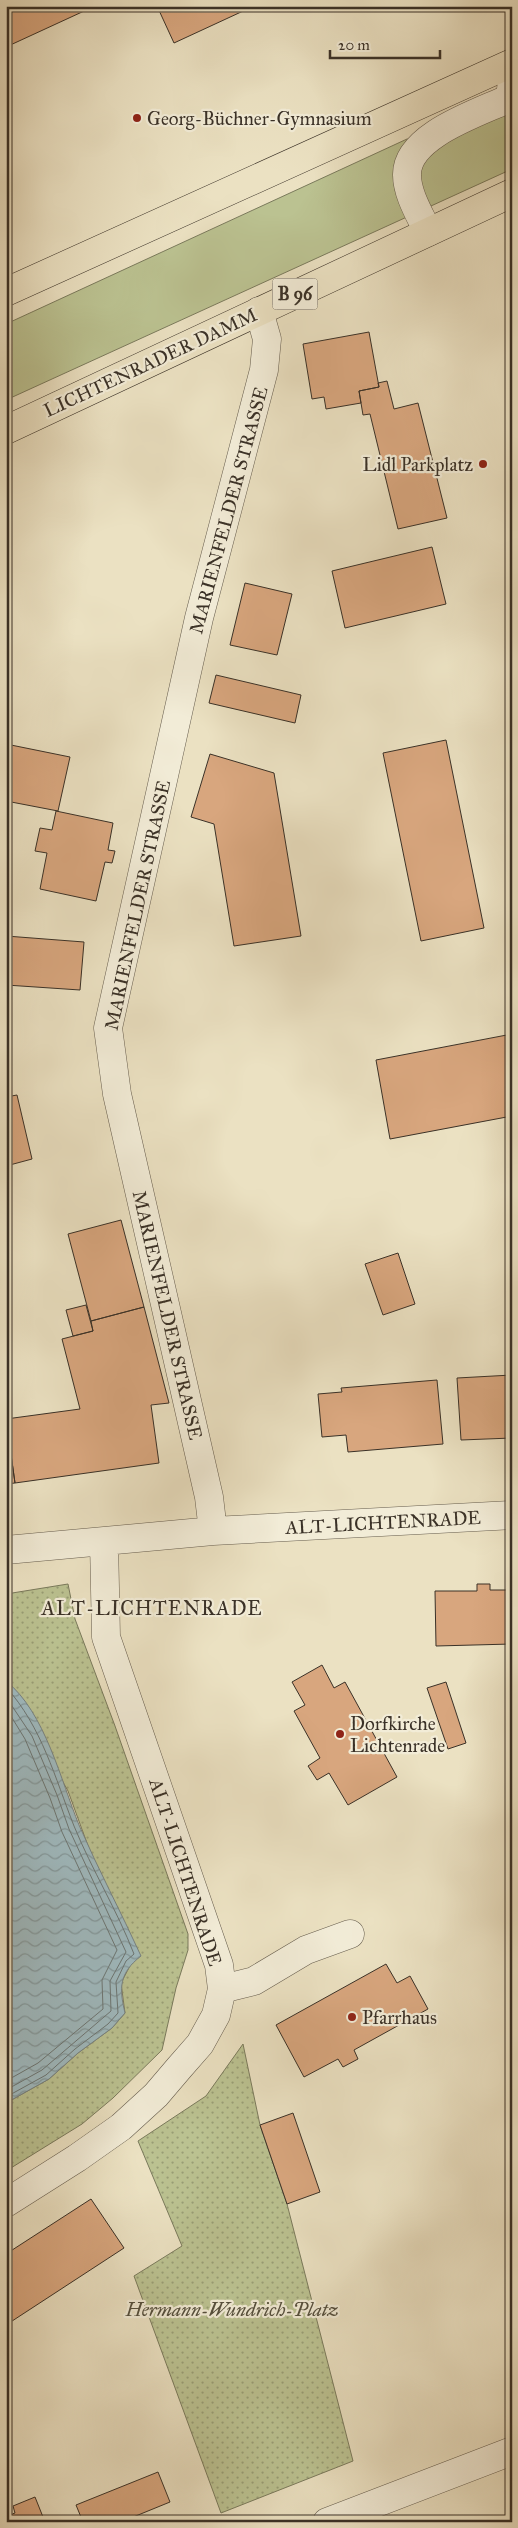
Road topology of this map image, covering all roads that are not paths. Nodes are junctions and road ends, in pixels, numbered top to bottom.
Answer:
1 (512, 62) edge
2 (512, 81) edge
3 (512, 193) edge
4 (428, 232) junction
5 (6, 292) edge
6 (259, 311) junction
7 (6, 430) edge
8 (512, 1515) edge
9 (212, 1531) junction
10 (104, 1541) junction
11 (6, 1550) edge
12 (350, 1934) dead end
13 (222, 1989) junction
14 (6, 2203) edge
15 (512, 2451) edge
16 (327, 2522) edge

1 - 5 main road
2 - 4 street
3 - 4 main road, LICHTENRADER DAMM / B 96
4 - 6 main road, LICHTENRADER DAMM / B 96
6 - 7 main road, LICHTENRADER DAMM / B 96
6 - 9 street, MARIENFELDER STRASSE
8 - 9 street, ALT-LICHTENRADE
9 - 10 street, ALT-LICHTENRADE
10 - 11 street, ALT-LICHTENRADE
10 - 13 street, ALT-LICHTENRADE
12 - 13 street
13 - 14 street, ALT-LICHTENRADE
15 - 16 street

